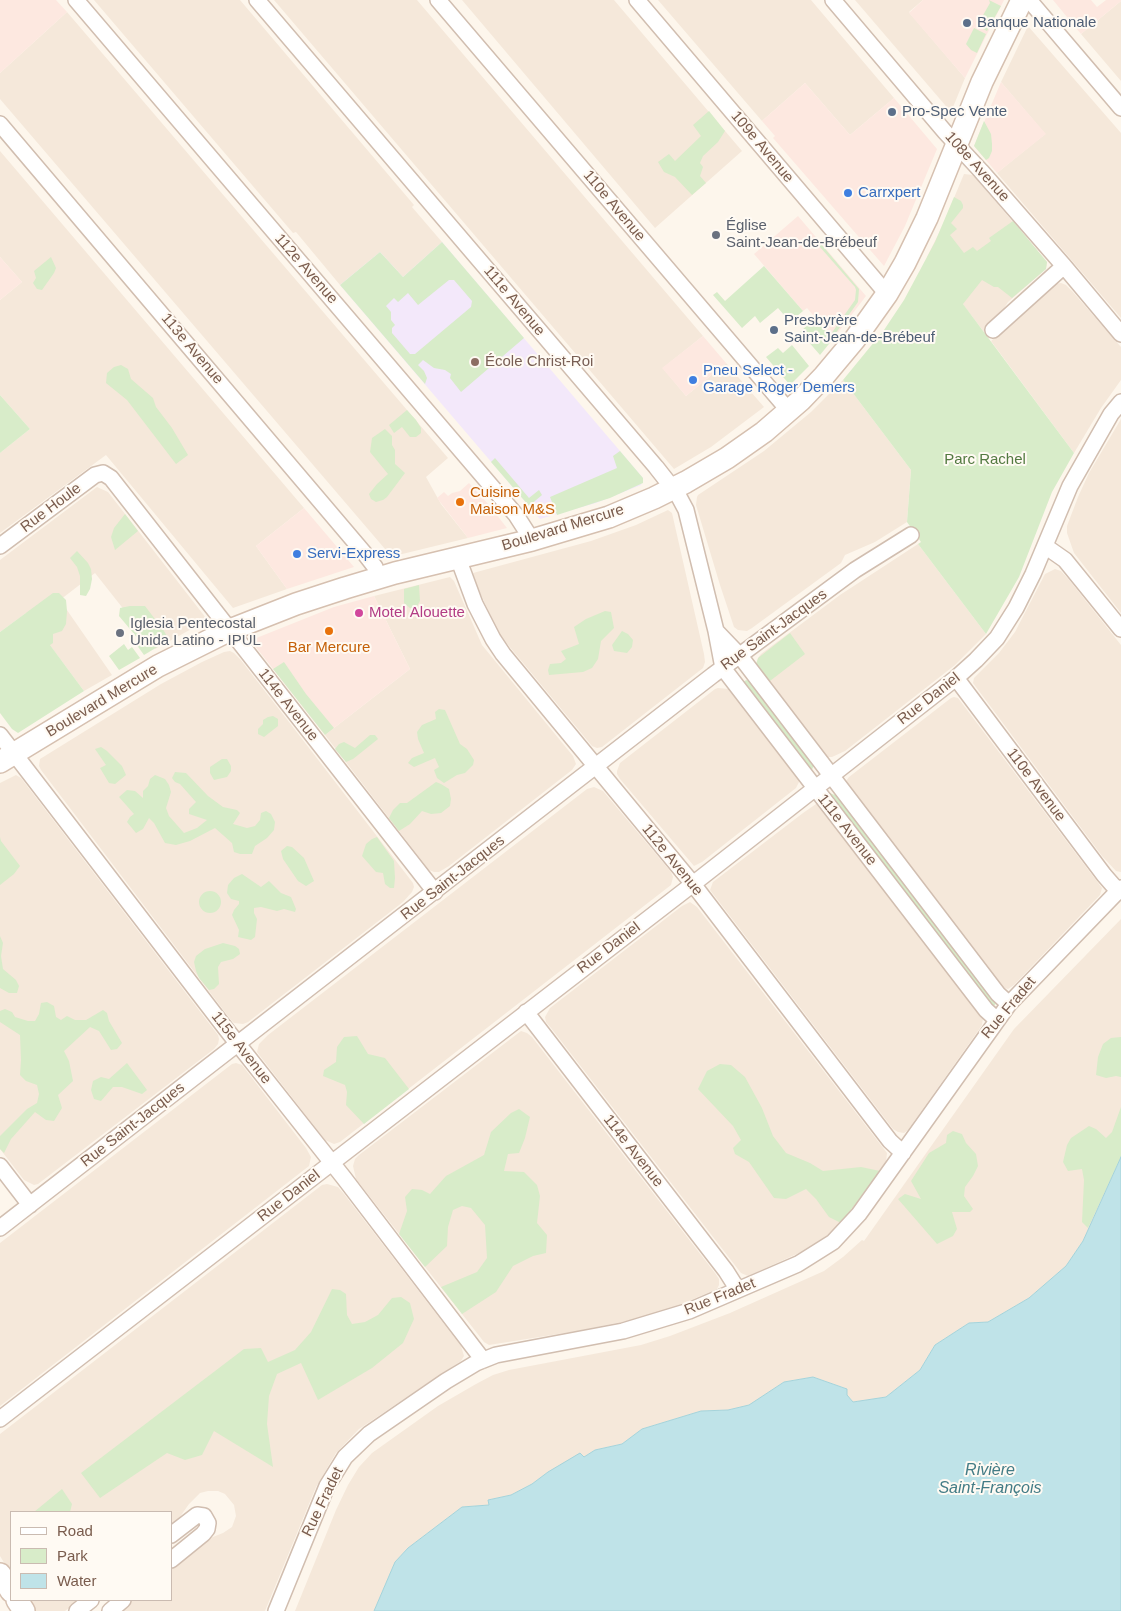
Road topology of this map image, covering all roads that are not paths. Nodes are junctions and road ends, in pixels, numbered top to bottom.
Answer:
1 (76, 0) edge
2 (257, 0) edge
3 (438, 0) edge
4 (637, 0) edge
5 (833, 0) edge
6 (1022, 0) edge
7 (1029, 0) edge
8 (1121, 108) edge
9 (0, 124) edge
10 (957, 145) junction
11 (1064, 266) junction
12 (887, 294) junction
13 (993, 330) dead end
14 (1121, 334) edge
15 (1121, 402) edge
16 (789, 411) junction
17 (103, 473) joint
18 (673, 489) junction
19 (911, 535) dead end
20 (532, 540) junction
21 (0, 546) edge
22 (1044, 546) junction
23 (458, 558) junction
24 (378, 578) junction
25 (1121, 629) edge
26 (230, 630) junction
27 (716, 631) junction
28 (740, 656) junction
29 (723, 668) junction
30 (956, 678) junction
31 (0, 734) edge
32 (7, 758) edge
33 (596, 767) junction
34 (831, 776) junction
35 (815, 789) junction
36 (693, 884) junction
37 (1120, 889) edge
38 (435, 892) junction
39 (1009, 1004) junction
40 (526, 1012) junction
41 (997, 1020) junction
42 (237, 1044) junction
43 (903, 1153) junction
44 (332, 1163) junction
45 (0, 1166) edge
46 (30, 1205) junction
47 (0, 1228) edge
48 (738, 1290) junction
49 (483, 1360) junction
50 (1, 1419) edge
51 (172, 1534) edge
52 (172, 1559) edge
53 (0, 1574) edge
54 (10, 1589) edge
55 (90, 1601) edge
56 (122, 1601) edge
57 (77, 1611) edge
58 (110, 1611) edge
59 (276, 1611) edge

1 - 20 street, 112e Avenue
2 - 18 street, 111e Avenue
3 - 16 street, 110e Avenue
4 - 12 street, 109e Avenue
5 - 10 street, 108e Avenue
6 - 10 street, Boulevard Mercure
7 - 8 street
9 - 24 street, 113e Avenue
10 - 11 street, 108e Avenue
10 - 12 street, Boulevard Mercure
11 - 13 street
11 - 14 street, 108e Avenue
12 - 16 street, Boulevard Mercure
15 - 22 street, Rue Daniel
16 - 18 street, Boulevard Mercure
17 - 21 street, Rue Houle
17 - 26 street, 114e Avenue
18 - 20 street, Boulevard Mercure
18 - 27 street, 111e Avenue
19 - 28 street, Rue Saint-Jacques
20 - 23 street, Boulevard Mercure
22 - 25 street
22 - 30 street, Rue Daniel
23 - 24 street, Boulevard Mercure
23 - 33 street, 112e Avenue
24 - 26 street, Boulevard Mercure
26 - 32 street, Boulevard Mercure
26 - 38 street, 114e Avenue
27 - 28 street, 111e Avenue
27 - 29 street, 111e Avenue
28 - 29 street, Rue Saint-Jacques
28 - 34 street, 111e Avenue
29 - 33 street, Rue Saint-Jacques
29 - 35 street, 111e Avenue
30 - 34 street, Rue Daniel
30 - 37 street, 110e Avenue
31 - 32 street, 115e Avenue
32 - 42 street, 115e Avenue
33 - 36 street, 112e Avenue
33 - 38 street, Rue Saint-Jacques
34 - 35 street, Rue Daniel
34 - 39 street, 111e Avenue
35 - 36 street, Rue Daniel
35 - 41 street, 111e Avenue
36 - 40 street, Rue Daniel
36 - 43 street, 112e Avenue
37 - 39 street, Rue Fradet
38 - 42 street, Rue Saint-Jacques
39 - 41 street, Rue Fradet
40 - 44 street, Rue Daniel
40 - 48 street, 114e Avenue
41 - 43 street, Rue Fradet
42 - 44 street, 115e Avenue
42 - 46 street, Rue Saint-Jacques
43 - 48 street, Rue Fradet
44 - 49 street, 115e Avenue
44 - 50 street, Rue Daniel
45 - 46 street
46 - 47 street, Rue Saint-Jacques
48 - 49 street, Rue Fradet
49 - 59 street, Rue Fradet
51 - 52 street
53 - 54 street
55 - 57 street
56 - 58 street

